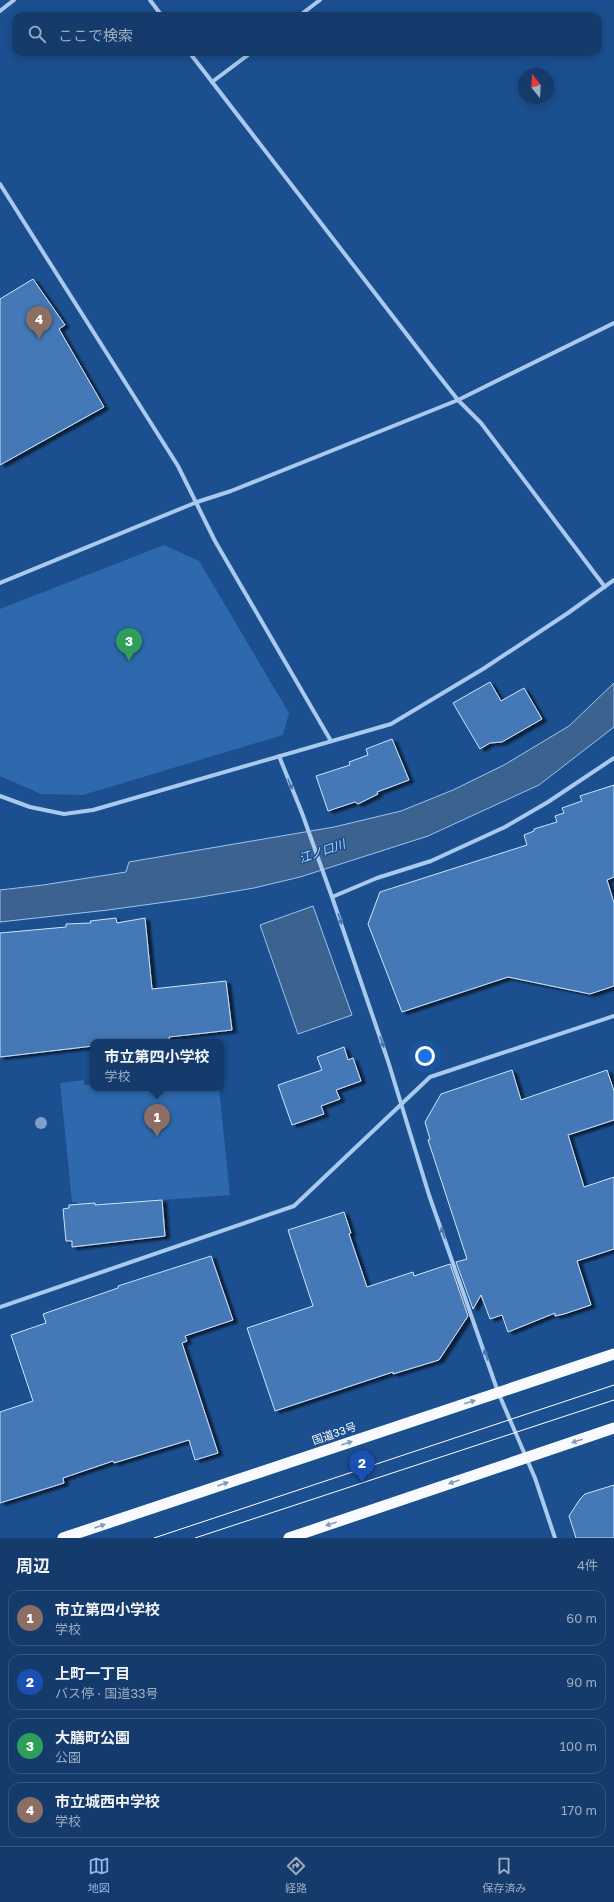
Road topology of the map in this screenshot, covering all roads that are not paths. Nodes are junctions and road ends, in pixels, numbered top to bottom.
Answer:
1 (14, 0) edge
2 (150, 0) edge
3 (320, 0) edge
4 (0, 11) edge
5 (159, 12) edge
6 (304, 12) edge
7 (192, 56) edge
8 (247, 56) edge
9 (212, 82) junction
10 (0, 184) edge
11 (614, 323) edge
12 (458, 400) junction
13 (197, 502) junction
14 (614, 580) edge
15 (0, 583) edge
16 (604, 588) junction
17 (331, 741) junction
18 (279, 756) junction
19 (614, 758) edge
20 (0, 796) edge
21 (332, 897) junction
22 (614, 1016) edge
23 (402, 1103) junction
24 (0, 1307) edge
25 (614, 1354) edge
26 (498, 1392) junction
27 (614, 1428) edge
28 (525, 1458) junction
29 (63, 1538) edge
30 (289, 1538) edge
31 (554, 1538) edge

1 - 4 street
2 - 5 street
3 - 6 street
7 - 9 street
8 - 9 street
9 - 12 street
10 - 13 street
11 - 12 street
12 - 13 street
12 - 16 street
13 - 15 street
13 - 17 street
14 - 16 street
16 - 17 street
17 - 18 street
18 - 20 street
18 -> 21 street
19 - 21 street
21 -> 23 street
22 - 23 street
23 - 24 street
26 -> 23 street
25 - 26 highway, 国道33号
26 - 28 street
29 -> 26 highway, 国道33号
27 -> 28 highway
28 -> 30 highway
28 - 31 street

